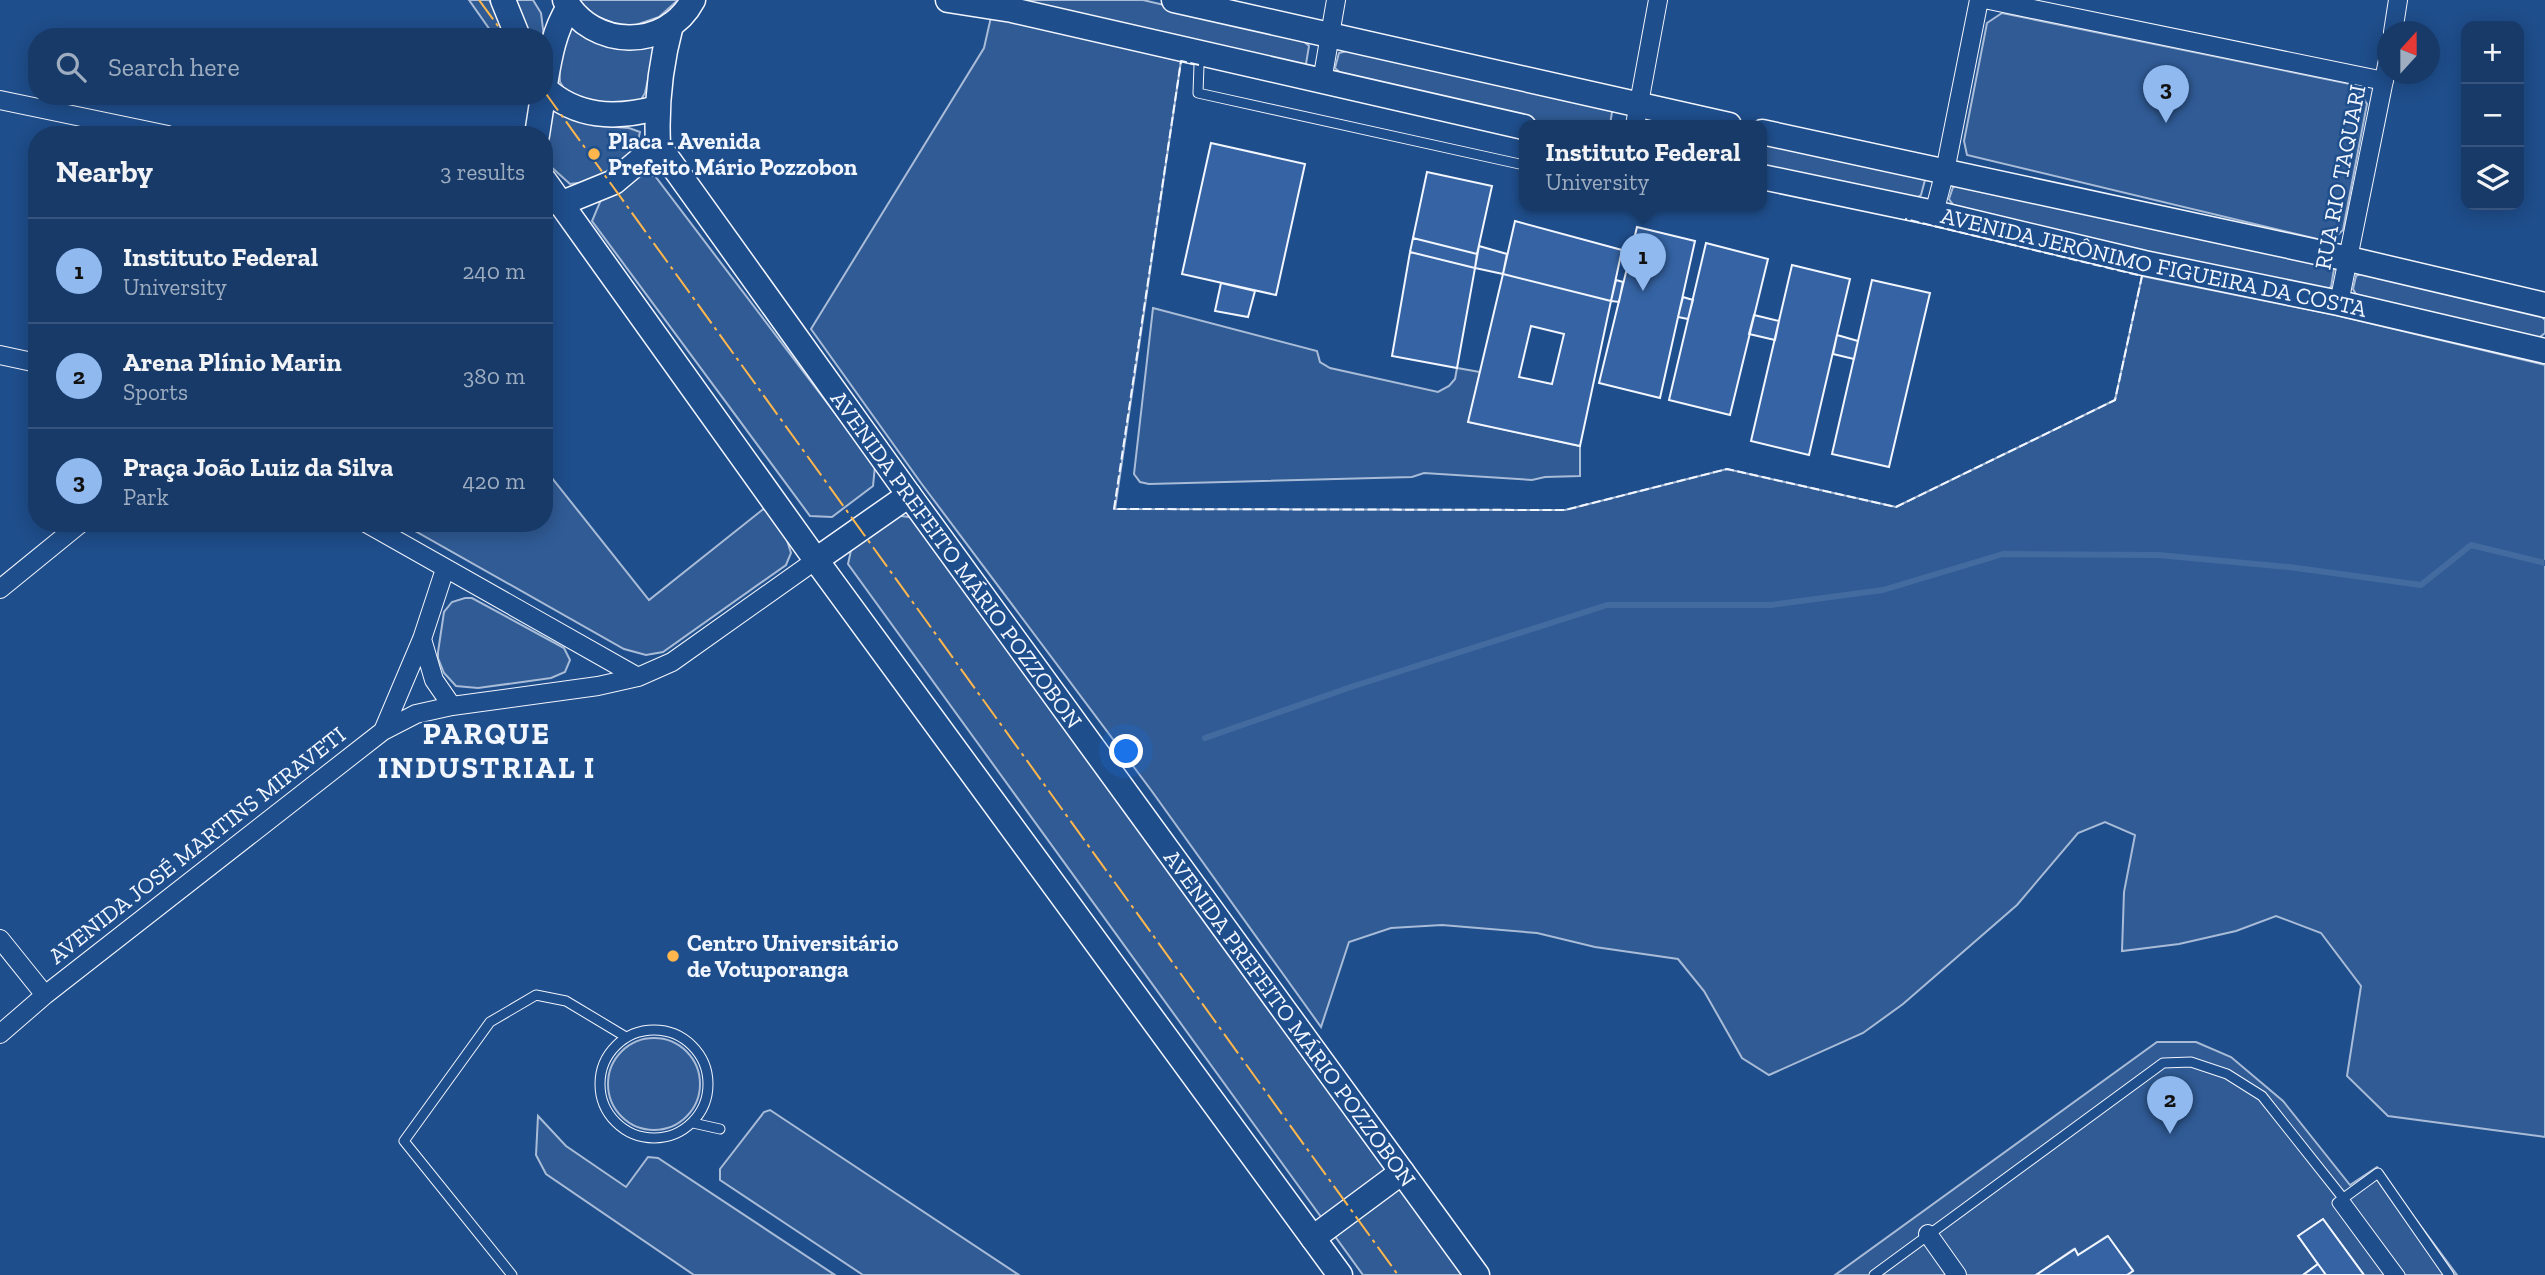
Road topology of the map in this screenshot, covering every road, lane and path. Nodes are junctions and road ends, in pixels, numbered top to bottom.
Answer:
1 (503, 0) edge
2 (948, 0) edge
3 (1174, 0) edge
4 (1336, 0) edge
5 (1658, 0) edge
6 (1979, 0) edge
7 (1989, 0) edge
8 (2398, 0) edge
9 (694, 2) edge
10 (567, 4) edge
11 (1013, 5) edge
12 (2395, 21) edge
13 (671, 25) junction
14 (514, 28) edge
15 (1329, 35) junction
16 (553, 43) edge
17 (1196, 52) junction
18 (2377, 79) edge
19 (1322, 81) junction
20 (2383, 84) edge
21 (553, 96) edge
22 (0, 100) edge
23 (542, 105) edge
24 (657, 108) junction
25 (1636, 115) edge
26 (1683, 120) edge
27 (125, 126) edge
28 (538, 126) edge
29 (1519, 126) edge
30 (1767, 133) edge
31 (658, 145) junction
32 (1519, 164) edge
33 (1945, 171) junction
34 (1767, 178) edge
35 (553, 204) edge
36 (553, 205) edge
37 (1934, 212) junction
38 (2349, 259) junction
39 (2339, 303) junction
40 (2545, 305) edge
41 (2545, 351) edge
42 (0, 355) edge
43 (28, 361) edge
44 (909, 495) junction
45 (70, 532) edge
46 (381, 532) edge
47 (816, 560) junction
48 (445, 569) junction
49 (0, 589) edge
50 (422, 639) junction
51 (638, 677) junction
52 (452, 706) junction
53 (383, 731) junction
54 (0, 939) edge
55 (45, 995) junction
56 (0, 1034) edge
57 (626, 1037) junction
58 (702, 1111) junction
59 (693, 1124) junction
60 (1402, 1172) junction
61 (2343, 1198) junction
62 (1928, 1234) junction
63 (1312, 1238) junction
64 (512, 1275) edge
65 (1340, 1275) edge
66 (1477, 1275) edge
67 (1874, 1275) edge
68 (1956, 1275) edge
69 (2390, 1275) edge
70 (2400, 1275) edge
71 (2449, 1275) edge

1 - 14 street
2 - 11 street
3 - 15 street
4 - 15 street
5 - 25 street
6 - 33 street
7 - 18 street
8 - 12 street
9 - 13 street
10 - 13 street
10 - 16 street
11 - 17 street
13 - 24 street
15 - 19 street
15 - 25 street
17 - 19 street
17 - 32 lane
19 - 29 street
20 - 38 street, RUA RIO TAQUARI
21 - 24 street
22 - 27 street
23 - 28 street
24 - 31 street
25 - 26 street
30 - 33 street, AVENIDA JERÔNIMO FIGUEIRA DA COSTA
31 - 35 street
31 - 44 street, AVENIDA PREFEITO MÁRIO POZZOBON
33 - 37 street
33 - 38 street, AVENIDA JERÔNIMO FIGUEIRA DA COSTA
34 - 37 street, AVENIDA JERÔNIMO FIGUEIRA DA COSTA
36 - 47 street
37 - 39 street, AVENIDA JERÔNIMO FIGUEIRA DA COSTA
38 - 39 street, RUA RIO TAQUARI
38 - 40 street, AVENIDA JERÔNIMO FIGUEIRA DA COSTA
39 - 41 street, AVENIDA JERÔNIMO FIGUEIRA DA COSTA
42 - 43 street
44 - 47 street
44 - 60 street, AVENIDA PREFEITO MÁRIO POZZOBON
45 - 49 street
46 - 48 street
47 - 51 street, AVENIDA JOSÉ MARTINS MIRAVETI
47 - 63 street
48 - 50 street
48 - 51 street
50 - 52 street
50 - 53 street
51 - 52 street, AVENIDA JOSÉ MARTINS MIRAVETI
52 - 53 street, AVENIDA JOSÉ MARTINS MIRAVETI
53 - 55 street, AVENIDA JOSÉ MARTINS MIRAVETI
54 - 55 street
55 - 56 street, AVENIDA JOSÉ MARTINS MIRAVETI
57 - 58 lane
57 - 59 lane
57 - 64 lane
58 - 59 lane
58 - 59 lane
60 - 63 street
60 - 66 street, AVENIDA PREFEITO MÁRIO POZZOBON
61 - 62 lane
61 - 69 lane
61 - 70 lane
61 - 71 lane
62 - 67 lane
62 - 68 street
63 - 65 street

